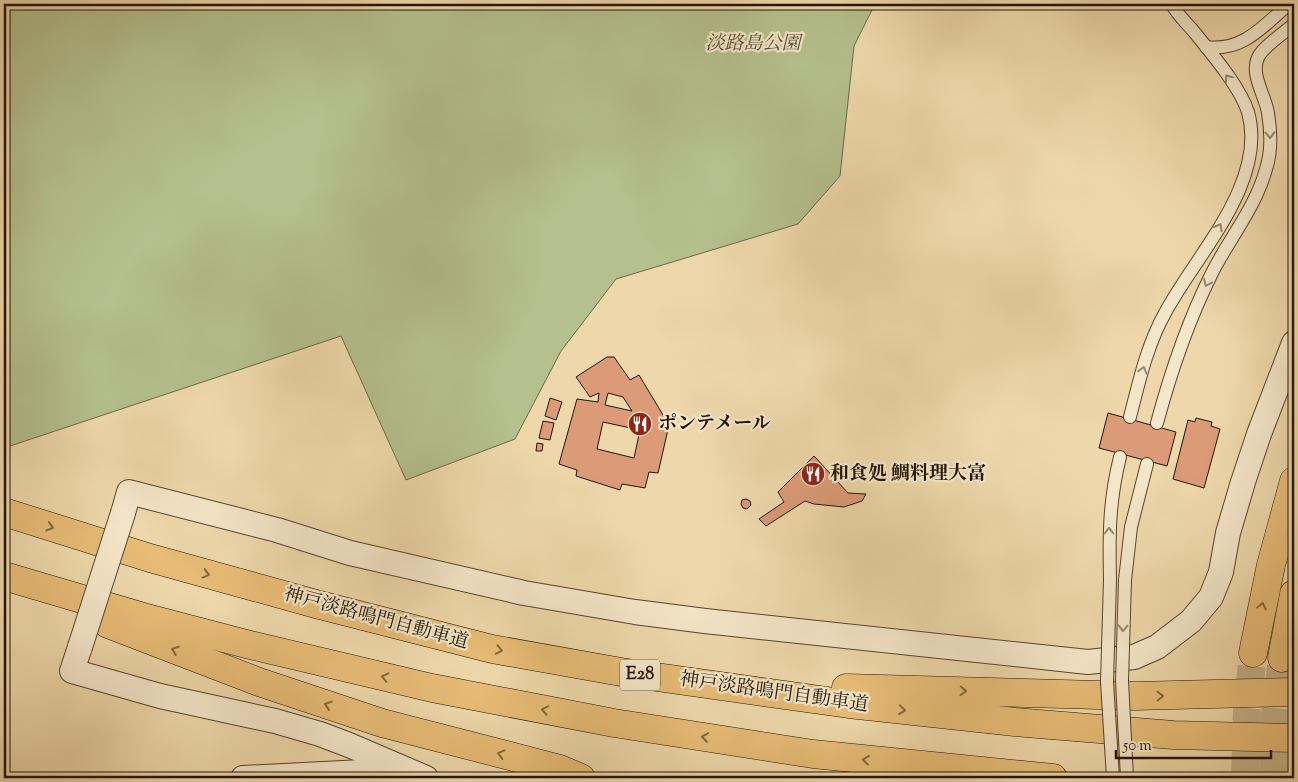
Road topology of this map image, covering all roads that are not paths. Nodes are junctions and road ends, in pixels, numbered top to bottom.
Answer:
1 (1172, 4) edge
2 (1289, 4) edge
3 (1294, 24) edge
4 (1206, 47) junction
5 (1294, 343) edge
6 (1130, 417) dead end
7 (1157, 423) dead end
8 (1120, 457) dead end
9 (1146, 464) dead end
10 (1294, 481) edge
11 (4, 512) edge
12 (6, 577) edge
13 (1294, 594) edge
14 (1253, 653) tunnel mouth
15 (1282, 658) tunnel mouth
16 (722, 687) junction
17 (1294, 692) edge
18 (1294, 738) edge
19 (417, 774) edge
20 (570, 774) edge
21 (244, 778) edge
22 (597, 778) edge
23 (1053, 778) edge
24 (1113, 778) edge
25 (1127, 778) edge

1 - 4 lane
2 - 4 lane
3 -> 7 lane
6 -> 4 lane
5 - 19 street, bridge
24 -> 8 lane, bridge
9 -> 25 lane, bridge
14 -> 10 highway
11 -> 16 highway, 神戸淡路鳴門自動車道 / E28
20 -> 12 highway
23 -> 12 highway
13 - 15 highway
16 -> 17 highway
16 -> 18 highway, 神戸淡路鳴門自動車道 / E28
19 - 21 street
20 - 22 highway

